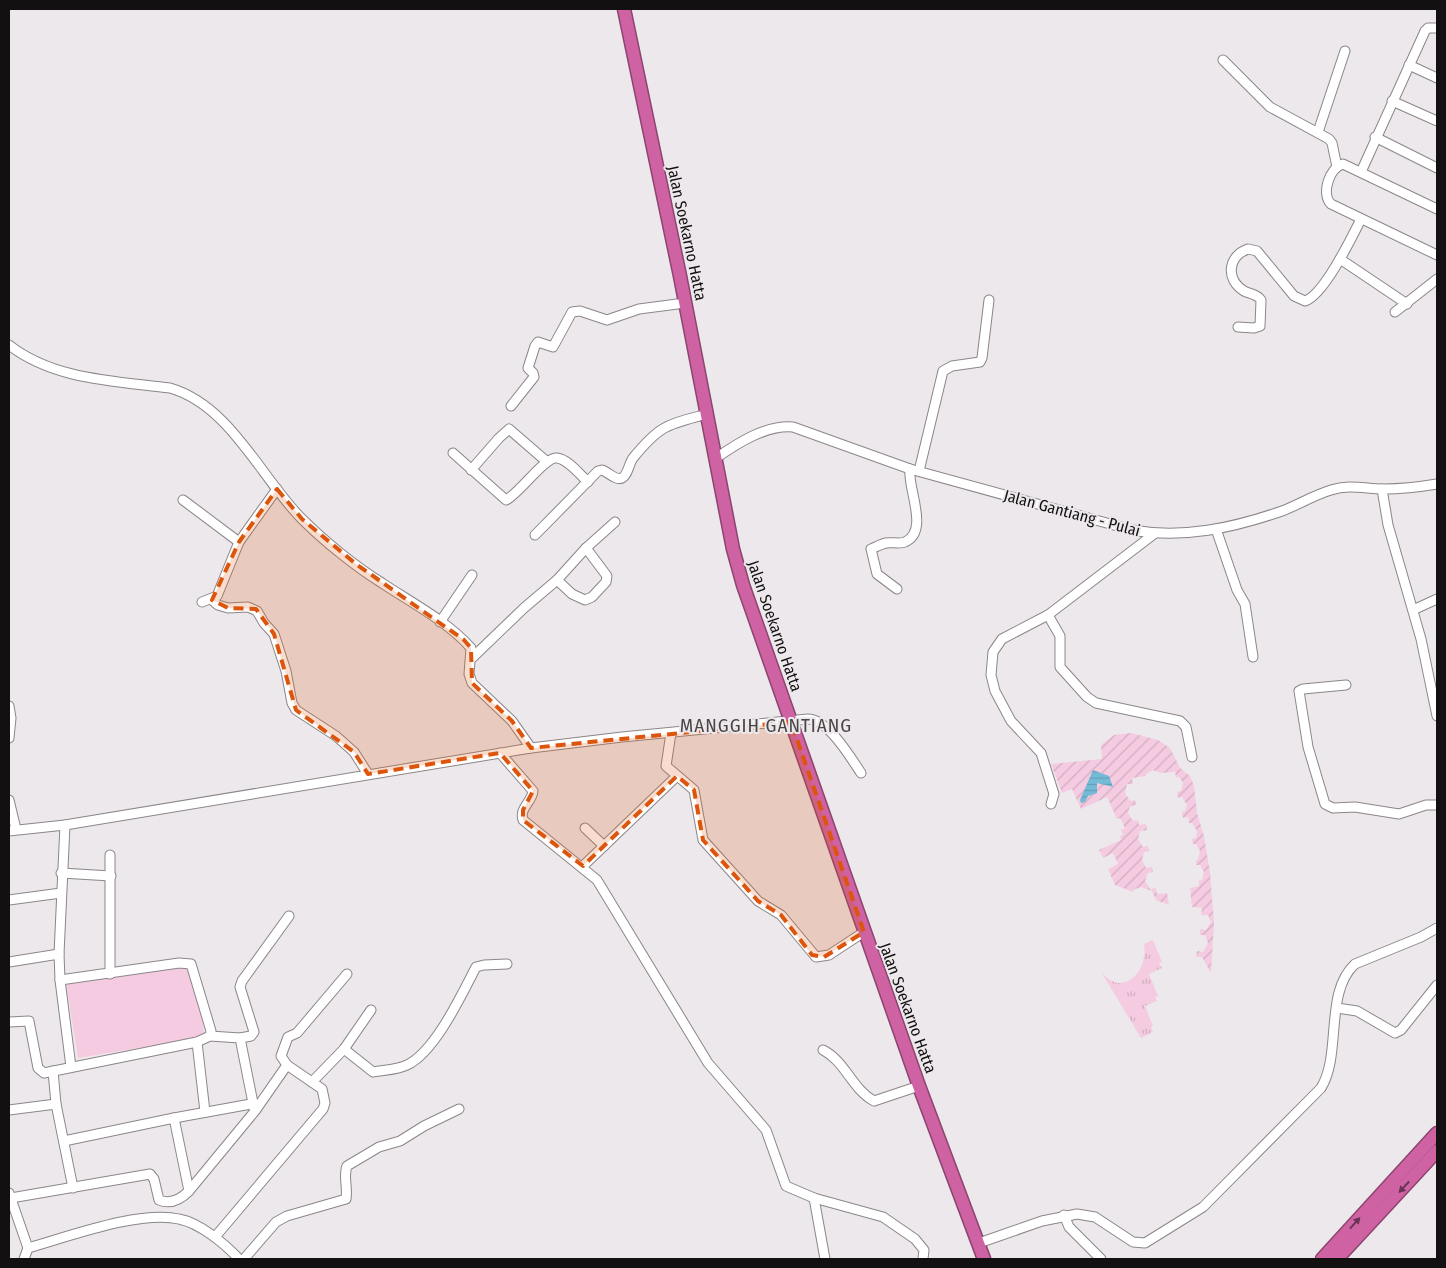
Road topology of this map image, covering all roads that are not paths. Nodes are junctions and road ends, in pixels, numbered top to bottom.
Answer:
1 (624, 9) edge
2 (1437, 28) edge
3 (1345, 51) dead end
4 (1223, 60) dead end
5 (1409, 65) junction
6 (1437, 78) edge
7 (1392, 101) junction
8 (1437, 121) edge
9 (1318, 132) junction
10 (1375, 138) junction
11 (1337, 166) junction
12 (1437, 168) edge
13 (1360, 172) junction
14 (1437, 209) edge
15 (1361, 219) junction
16 (1437, 254) edge
17 (1340, 259) junction
18 (1437, 279) edge
19 (989, 300) dead end
20 (685, 303) junction
21 (1407, 304) junction
22 (1395, 312) dead end
23 (1238, 327) dead end
24 (9, 345) edge
25 (511, 406) dead end
26 (707, 414) junction
27 (453, 454) dead end
28 (716, 458) junction
29 (546, 461) junction
30 (472, 470) junction
31 (914, 470) junction
32 (588, 482) junction
33 (1437, 484) edge
34 (277, 489) junction
35 (1382, 489) junction
36 (183, 500) dead end
37 (615, 522) dead end
38 (1216, 529) junction
39 (1154, 534) junction
40 (534, 535) dead end
41 (239, 542) junction
42 (586, 548) junction
43 (472, 575) dead end
44 (557, 580) junction
45 (897, 589) dead end
46 (1437, 599) edge
47 (212, 600) junction
48 (202, 602) dead end
49 (1413, 610) junction
50 (1048, 615) junction
51 (440, 622) junction
52 (1253, 657) dead end
53 (472, 659) junction
54 (1346, 684) dead end
55 (9, 706) edge
56 (1437, 716) edge
57 (791, 722) junction
58 (671, 733) junction
59 (9, 738) edge
60 (531, 748) junction
61 (500, 753) junction
62 (1192, 757) dead end
63 (861, 773) dead end
64 (368, 774) junction
65 (678, 776) junction
66 (9, 800) edge
67 (1051, 804) dead end
68 (1437, 804) edge
69 (65, 825) junction
70 (585, 828) dead end
71 (12, 830) edge
72 (604, 846) junction
73 (110, 855) dead end
74 (583, 866) junction
75 (62, 873) junction
76 (111, 876) junction
77 (60, 894) junction
78 (9, 900) edge
79 (289, 916) dead end
80 (1437, 928) edge
81 (864, 932) junction
82 (59, 954) junction
83 (9, 962) edge
84 (507, 964) dead end
85 (110, 974) junction
86 (347, 974) dead end
87 (60, 980) junction
88 (1437, 985) edge
89 (1337, 1008) junction
90 (371, 1010) dead end
91 (9, 1022) edge
92 (210, 1036) junction
93 (240, 1038) junction
94 (197, 1042) junction
95 (344, 1049) junction
96 (823, 1050) dead end
97 (287, 1065) junction
98 (71, 1067) junction
99 (53, 1071) junction
100 (312, 1082) junction
101 (919, 1086) junction
102 (56, 1104) junction
103 (253, 1108) junction
104 (459, 1109) dead end
105 (9, 1110) edge
106 (205, 1112) junction
107 (174, 1118) junction
108 (1437, 1133) edge
109 (64, 1141) junction
110 (1437, 1151) edge
111 (74, 1188) junction
112 (189, 1191) junction
113 (10, 1196) edge
114 (814, 1198) junction
115 (1064, 1215) junction
116 (215, 1236) junction
117 (979, 1243) junction
118 (28, 1248) junction
119 (24, 1259) edge
120 (239, 1259) edge
121 (244, 1259) edge
122 (825, 1259) edge
123 (923, 1259) edge
124 (984, 1259) edge
125 (1100, 1259) edge
126 (1322, 1259) edge
127 (1337, 1259) edge

1 - 20 highway, Jalan Soekarno Hatta
2 - 5 street
3 - 9 street
4 - 9 street
5 - 6 street
5 - 7 street
7 - 8 street
7 - 10 street
9 - 11 street
10 - 12 street
10 - 13 street
11 - 13 street
11 - 15 street
13 - 14 street
15 - 16 street
15 - 17 street
17 - 21 street
17 - 23 street
18 - 21 street
19 - 31 street
20 - 25 street
20 - 26 highway, Jalan Soekarno Hatta
21 - 22 street
24 - 34 street
26 - 28 highway, Jalan Soekarno Hatta
26 - 32 street
27 - 30 street
28 - 31 street, Jalan Gantiang - Pulai
28 - 57 highway, Jalan Soekarno Hatta
29 - 30 street
29 - 30 street
29 - 32 street
31 - 39 street, Jalan Gantiang - Pulai
31 - 45 street
32 - 40 street
33 - 35 street, Jalan Gantiang - Pulai
34 - 41 street
34 - 51 street
35 - 38 street, Jalan Gantiang - Pulai
35 - 49 street
36 - 41 street
37 - 42 street
38 - 39 street, Jalan Gantiang - Pulai
38 - 52 street
39 - 50 street
41 - 47 street
42 - 44 street
42 - 44 street
43 - 51 street
44 - 53 street
46 - 49 street
47 - 48 street
47 - 64 street
49 - 56 street
50 - 62 street
50 - 67 street
51 - 53 street
53 - 60 street
54 - 68 street
55 - 59 street
57 - 58 street
57 - 63 street
57 - 81 highway, Jalan Soekarno Hatta
58 - 60 street
58 - 65 street
60 - 61 street
61 - 64 street
61 - 74 street
64 - 69 street
65 - 72 street
65 - 81 street
66 - 71 street
69 - 71 street
69 - 75 street
70 - 72 street
72 - 74 street
73 - 76 street
74 - 114 street
75 - 76 street
75 - 77 street
76 - 85 street
77 - 78 street
77 - 82 street
79 - 93 street
80 - 89 street
81 - 101 highway, Jalan Soekarno Hatta
82 - 83 street
82 - 87 street
84 - 95 street
85 - 87 street
85 - 92 street
86 - 97 street
87 - 98 street
88 - 89 street
89 - 115 street
90 - 95 street
91 - 99 street
92 - 93 street
92 - 94 street
93 - 103 street
94 - 98 street
94 - 106 street
95 - 100 street
96 - 101 street
97 - 100 street
97 - 103 street
98 - 99 street
99 - 102 street
100 - 116 street
101 - 117 highway, Jalan Soekarno Hatta
102 - 105 street
102 - 109 street
103 - 106 street
103 - 112 street
104 - 121 street
106 - 107 street
107 - 109 street
107 - 112 street
126 -> 108 highway
109 - 111 street
110 -> 127 highway
111 - 112 street
111 - 113 street
113 - 118 street
114 - 122 street
114 - 123 street
115 - 117 street
115 - 125 street
116 - 118 street
116 - 120 street
117 - 124 highway, Jalan Soekarno Hatta
118 - 119 street

